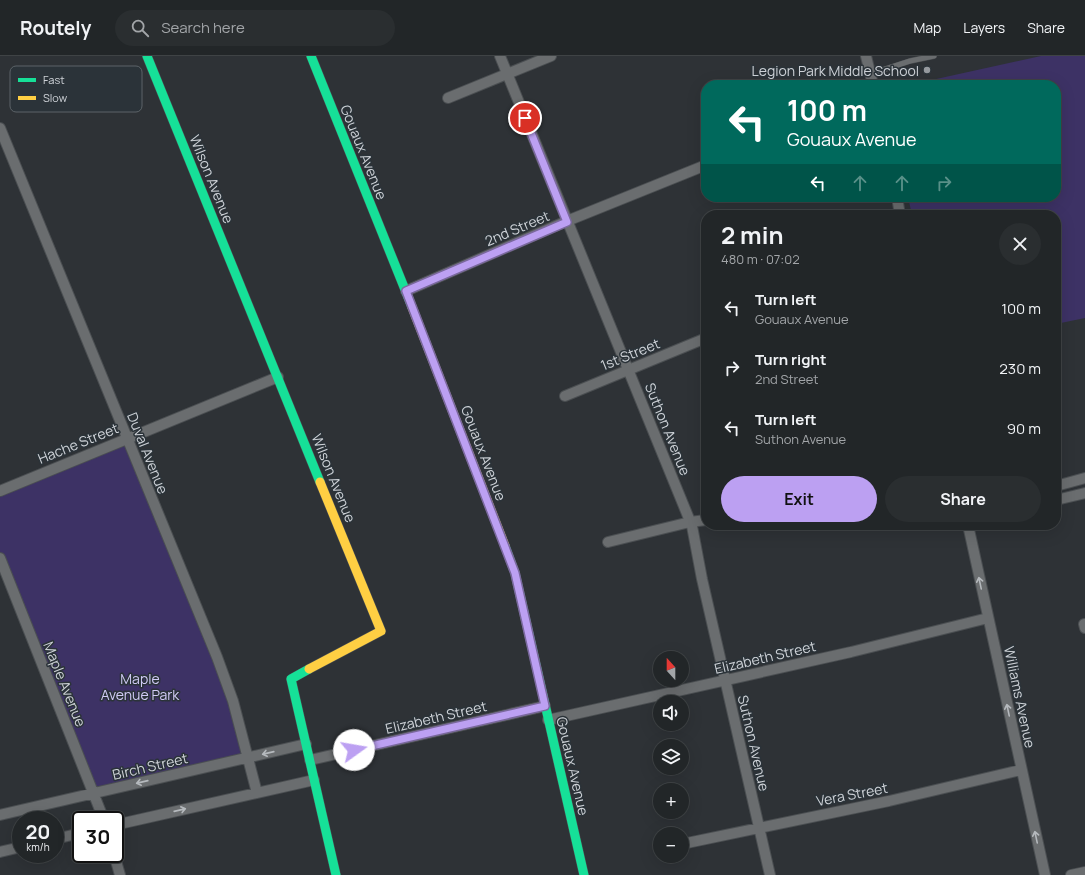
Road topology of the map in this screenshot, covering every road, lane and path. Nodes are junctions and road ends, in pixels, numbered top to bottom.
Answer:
1 (146, 56) edge
2 (311, 56) edge
3 (500, 56) edge
4 (551, 56) edge
5 (866, 56) edge
6 (934, 56) edge
7 (909, 59) edge
8 (507, 74) junction
9 (870, 74) junction
10 (871, 80) edge
11 (448, 98) dead end
12 (0, 128) edge
13 (701, 167) edge
14 (567, 222) junction
15 (406, 291) junction
16 (701, 340) edge
17 (628, 370) junction
18 (278, 377) junction
19 (565, 396) dead end
20 (127, 438) junction
21 (1085, 478) edge
22 (1061, 484) edge
23 (0, 490) edge
24 (1085, 492) edge
25 (1061, 498) edge
26 (701, 521) edge
27 (690, 522) junction
28 (969, 530) edge
29 (608, 542) dead end
30 (0, 558) edge
31 (988, 618) junction
32 (725, 680) junction
33 (545, 706) junction
34 (548, 720) junction
35 (306, 744) junction
36 (248, 758) junction
37 (310, 760) junction
38 (1022, 770) junction
39 (314, 780) junction
40 (94, 793) junction
41 (257, 793) junction
42 (101, 811) edge
43 (0, 815) edge
44 (124, 823) edge
45 (759, 827) junction
46 (689, 843) edge
47 (12, 849) edge
48 (0, 852) edge
49 (117, 863) edge
50 (1085, 872) edge
51 (120, 875) edge
52 (336, 875) edge
53 (584, 875) edge
54 (770, 875) edge
55 (1045, 875) edge
56 (1071, 875) edge

1 - 18 street, Wilson Avenue
2 - 15 street, Gouaux Avenue
3 - 8 street, Suthon Avenue
4 - 8 street
5 - 9 street
6 - 7 lane
7 - 9 lane
8 - 11 street
8 - 14 street, Suthon Avenue
9 - 10 street
12 - 20 street, Duval Avenue
13 - 14 street, 2nd Street
14 - 15 street, 2nd Street
14 - 17 street, Suthon Avenue
15 - 33 street, Gouaux Avenue
16 - 17 street, 1st Street
17 - 19 street, 1st Street
17 - 27 street, Suthon Avenue
18 - 20 street, Hache Street
18 - 35 street, Wilson Avenue
20 - 23 street, Hache Street
20 - 36 street, Duval Avenue
21 - 22 street
24 - 25 street
26 - 27 street
27 - 29 street
27 - 32 street, Suthon Avenue
31 -> 28 street, Williams Avenue
30 - 40 street, Maple Avenue
31 - 32 street, Elizabeth Street
38 -> 31 street, Williams Avenue
32 - 34 street, Elizabeth Street
32 - 45 street, Suthon Avenue
33 - 34 street, Gouaux Avenue
33 - 37 street, Elizabeth Street
34 - 53 street, Gouaux Avenue
35 -> 36 street, Birch Street
35 - 37 street, Wilson Avenue
36 -> 40 street, Birch Street
36 - 41 street, Duval Avenue
37 - 39 street, Wilson Avenue
38 - 45 street, Vera Street
55 -> 38 street, Williams Avenue
39 - 41 street
39 - 52 street, Wilson Avenue
40 - 42 street, Maple Avenue
40 - 43 street, Birch Street
44 -> 41 street
45 - 46 street, Vera Street
45 - 54 street, Suthon Avenue
47 - 48 street
49 - 51 street
50 - 56 street

